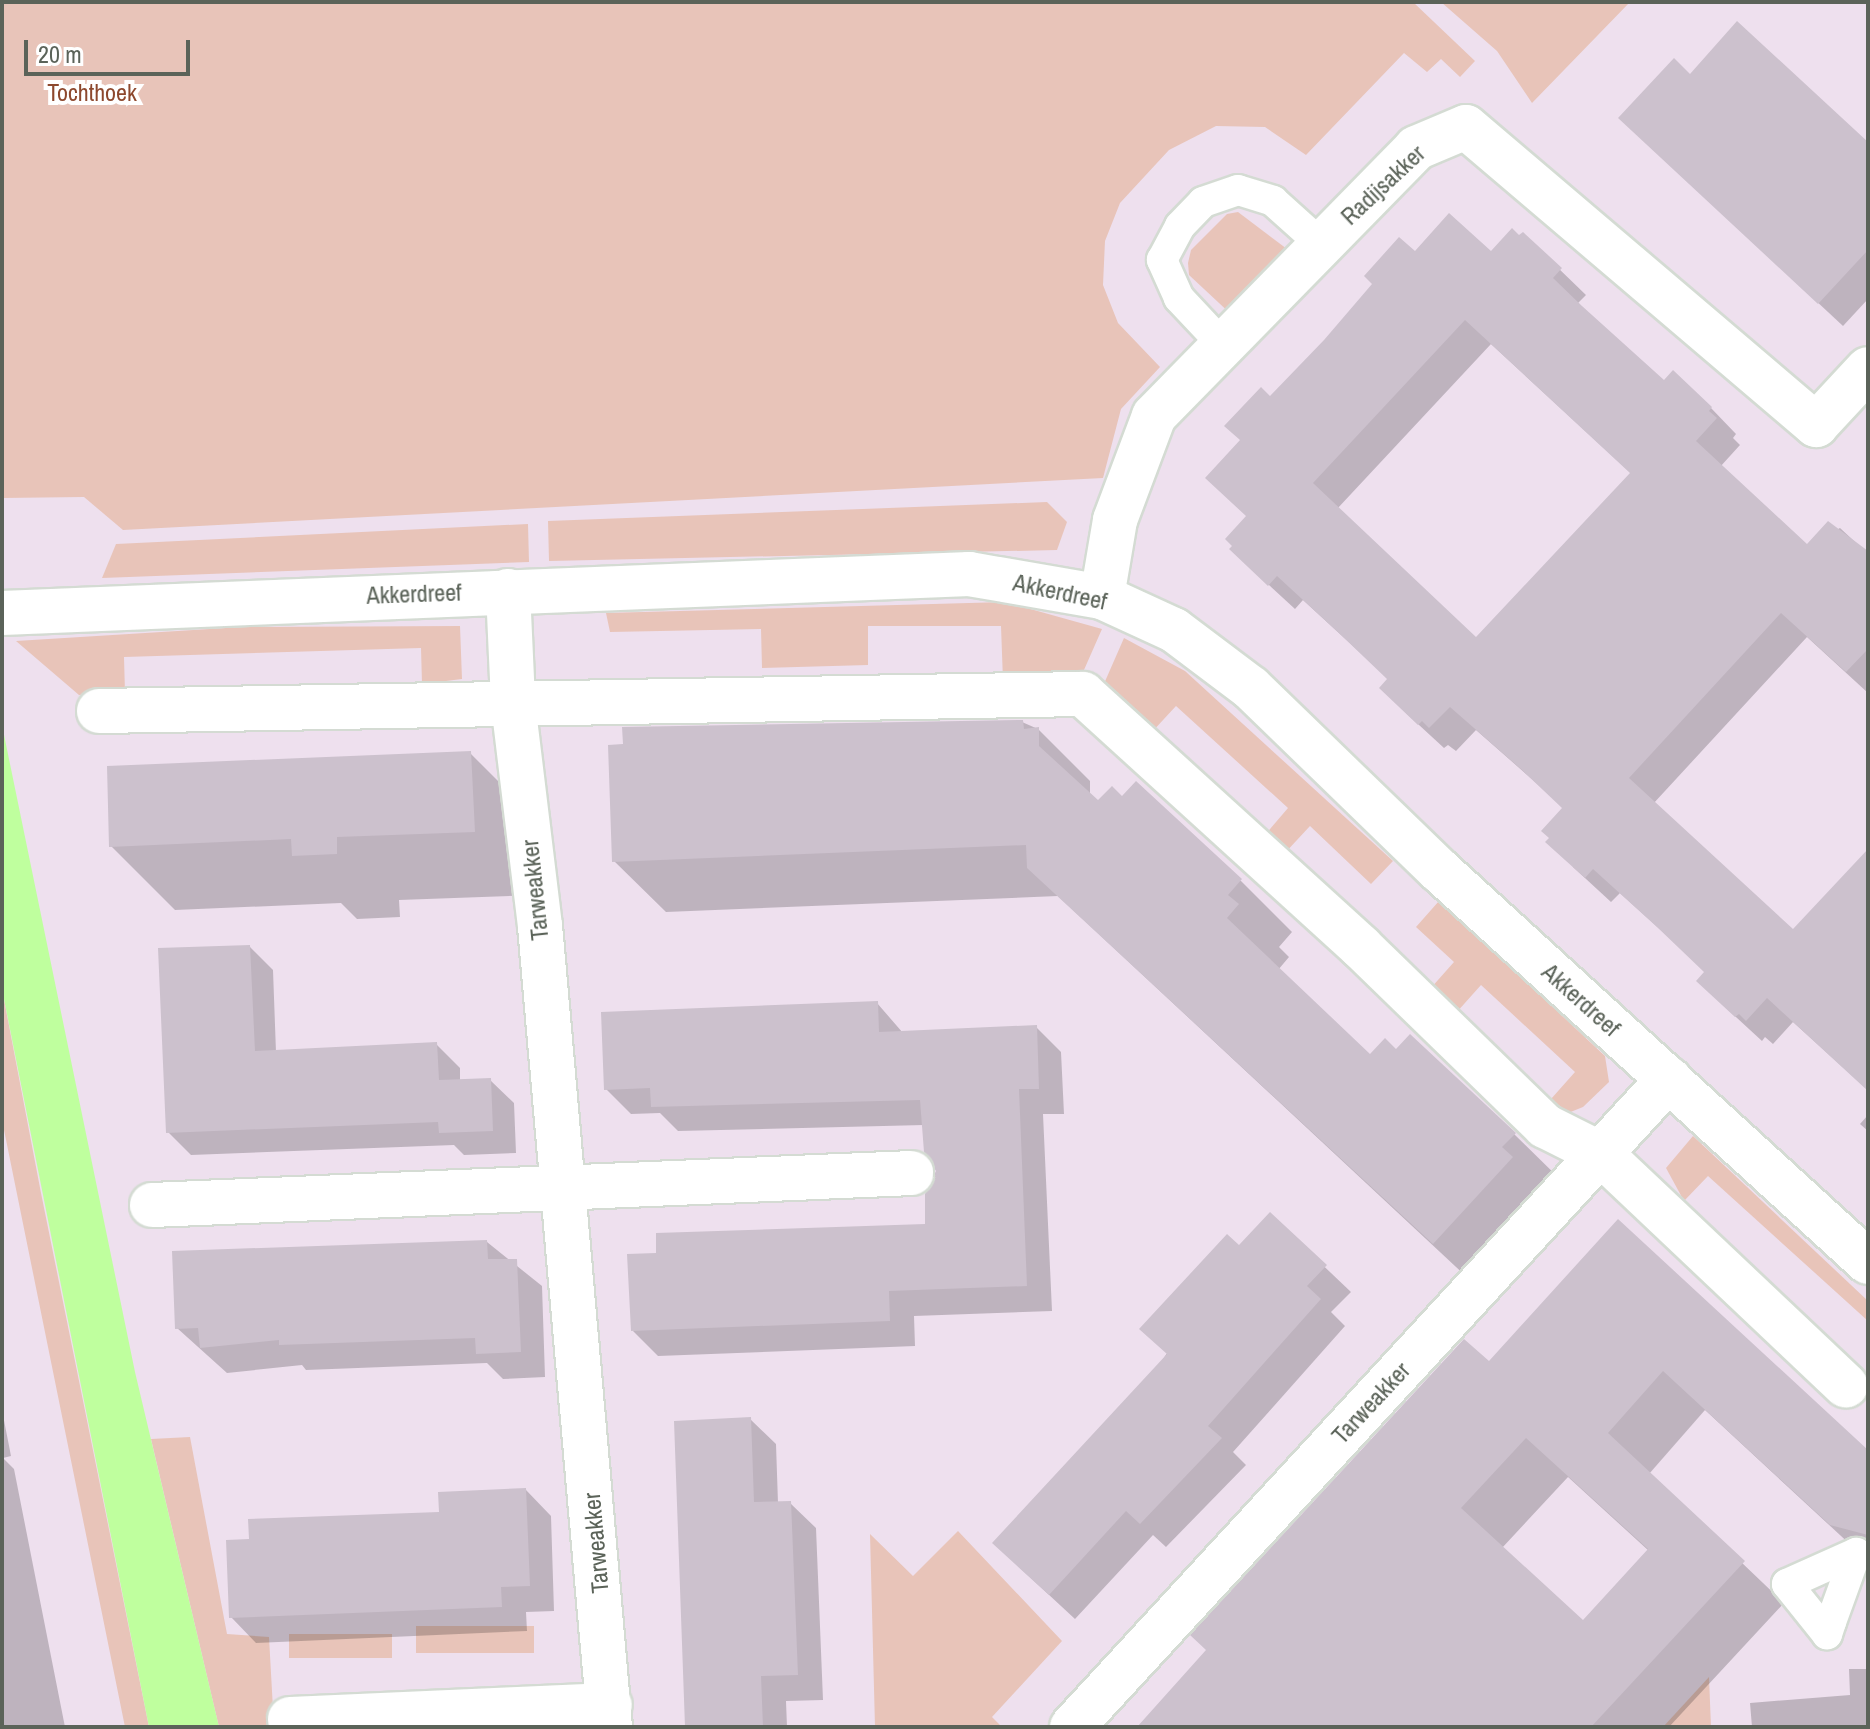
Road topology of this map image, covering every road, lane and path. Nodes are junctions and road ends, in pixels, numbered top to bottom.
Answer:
1 (1322, 245) junction
2 (1224, 346) junction
3 (1865, 380) edge
4 (508, 591) junction
5 (1102, 597) junction
6 (2, 613) edge
7 (513, 703) junction
8 (99, 711) dead end
9 (1669, 1079) junction
10 (1601, 1154) junction
11 (911, 1173) dead end
12 (561, 1190) junction
13 (152, 1205) dead end
14 (1868, 1262) edge
15 (1846, 1386) dead end
16 (610, 1716) edge
17 (290, 1719) dead end
18 (1072, 1727) edge

1 - 2 street, Radijsakker
1 - 2 lane
1 - 3 street, Radijsakker
2 - 5 street, Radijsakker
4 - 5 street, Akkerdreef
4 - 6 street, Akkerdreef
4 - 7 street, Tarweakker
5 - 9 street, Akkerdreef
7 - 8 street
7 - 10 street
7 - 12 street, Tarweakker
9 - 10 street, Tarweakker
9 - 14 street, Akkerdreef
10 - 15 street
10 - 18 street, Tarweakker
11 - 12 street
12 - 13 street
12 - 16 street, Tarweakker
16 - 17 street, Tarweakker

